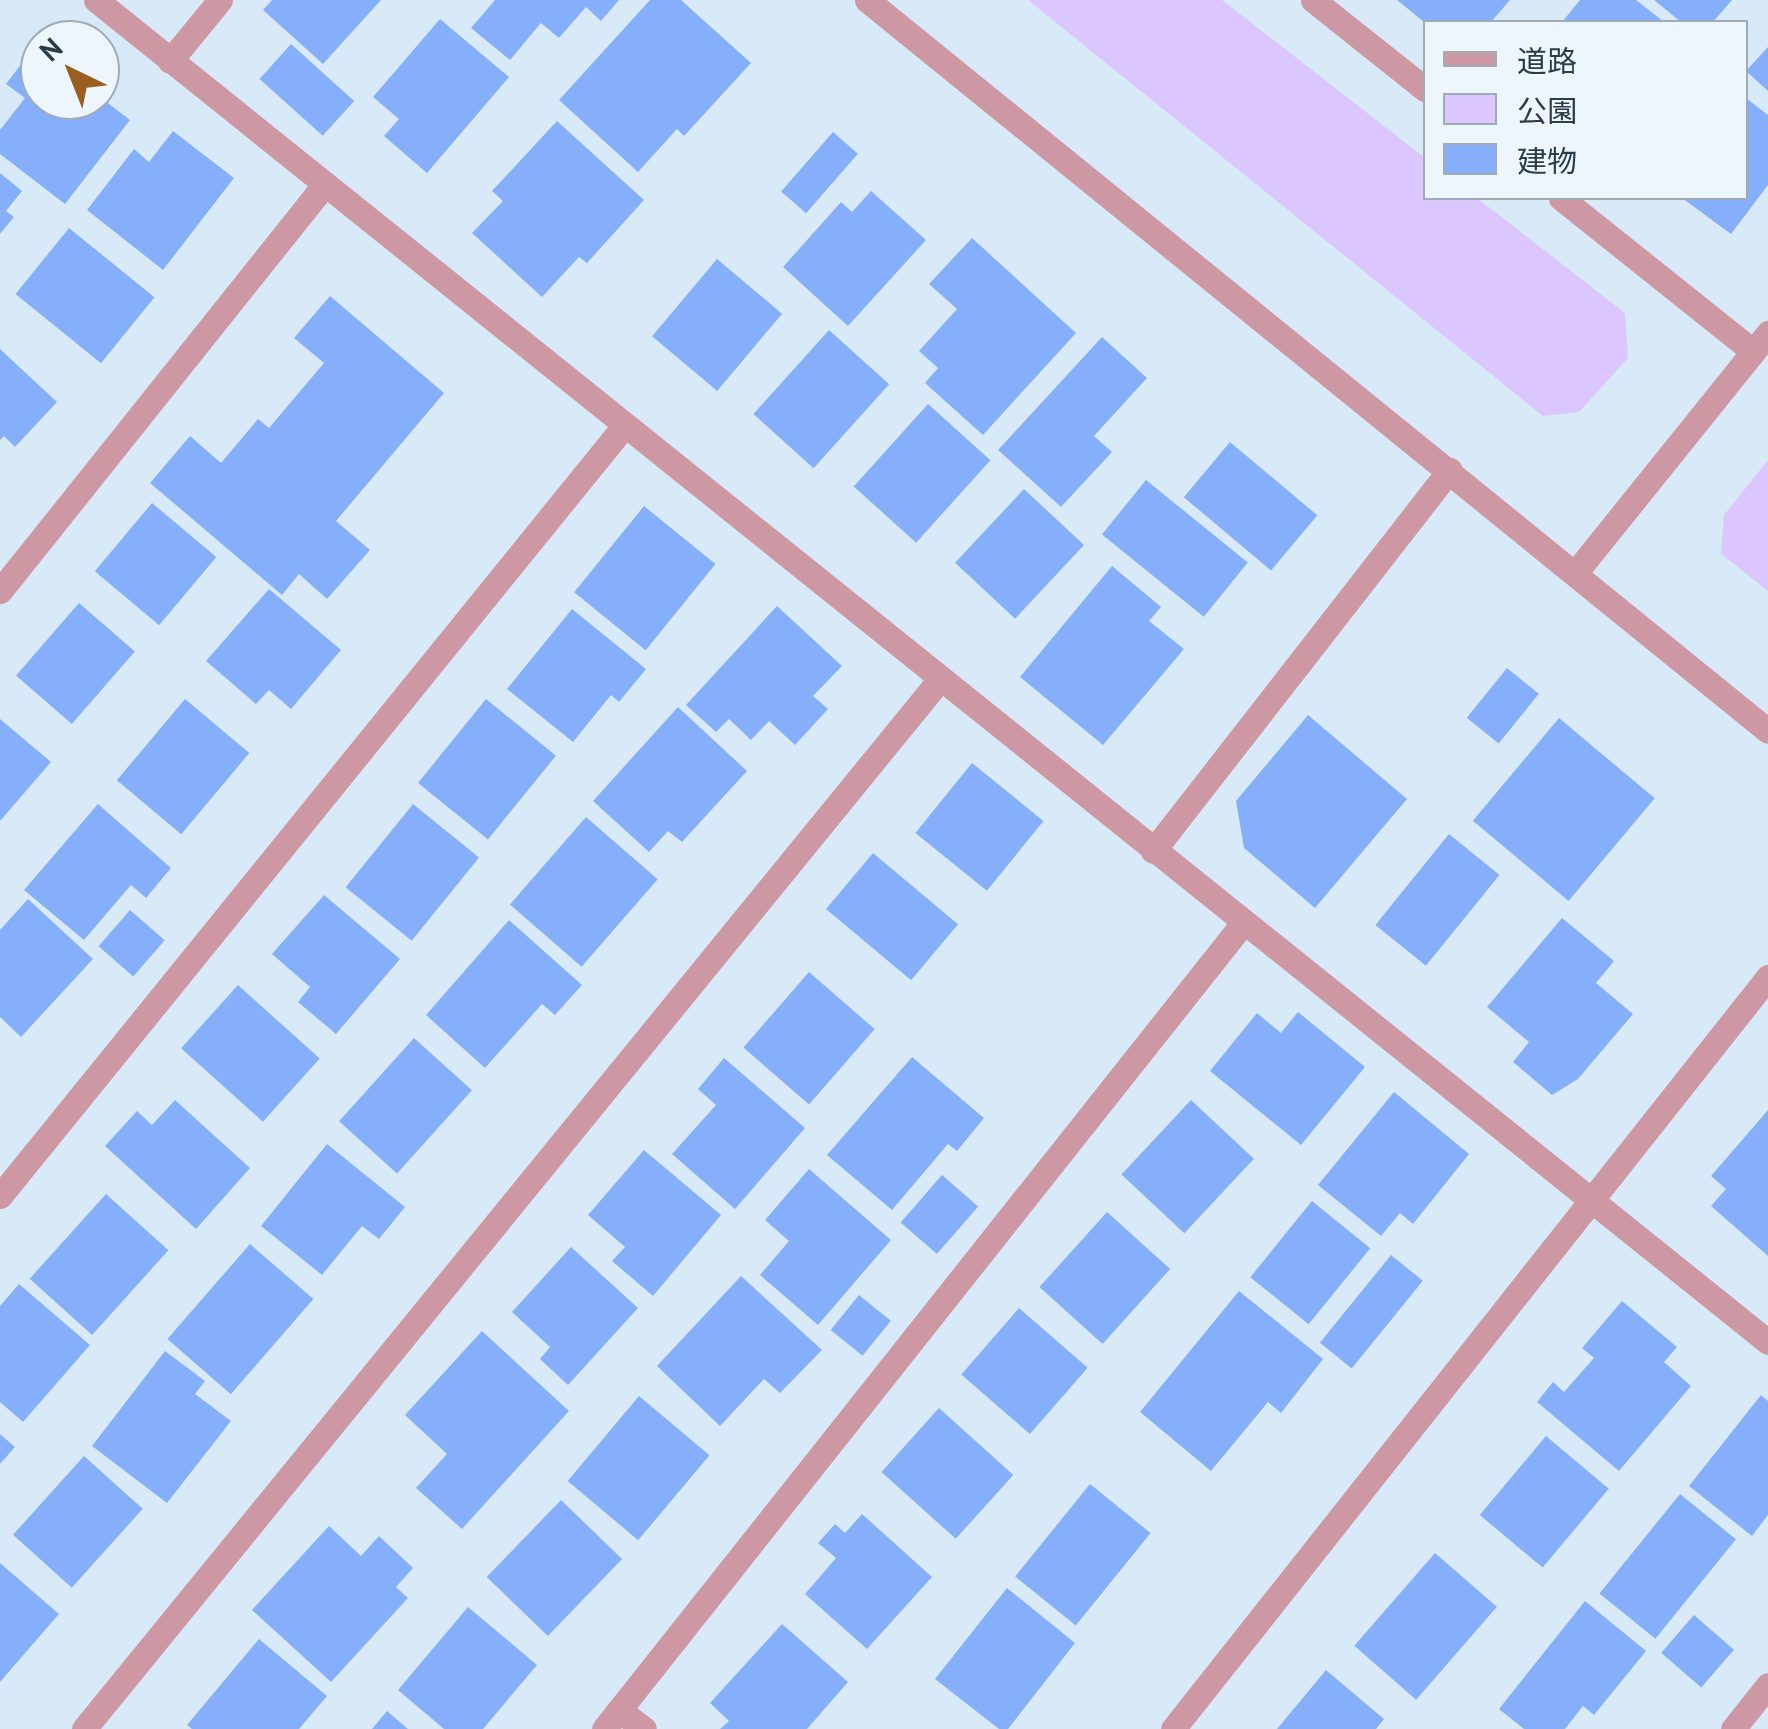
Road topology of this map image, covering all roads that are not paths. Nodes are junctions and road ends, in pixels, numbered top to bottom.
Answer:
1 (96, 0) edge
2 (220, 0) edge
3 (867, 0) edge
4 (1313, 0) edge
5 (170, 61) junction
6 (1423, 88) edge
7 (325, 184) junction
8 (1564, 200) edge
9 (1761, 342) edge
10 (624, 426) junction
11 (1450, 470) junction
12 (1576, 572) junction
13 (0, 591) edge
14 (940, 679) junction
15 (1768, 731) edge
16 (1154, 851) junction
17 (1243, 923) junction
18 (1768, 977) edge
19 (0, 1196) edge
20 (1592, 1202) junction
21 (1768, 1342) edge
22 (1768, 1684) edge
23 (611, 1719) edge
24 (84, 1729) edge
25 (644, 1729) edge
26 (1173, 1729) edge
27 (1733, 1729) edge

1 - 5 street
2 - 5 street
3 - 11 street
4 - 6 street
5 - 7 street
7 - 10 street
7 - 13 street
8 - 9 street
9 - 12 street
10 - 14 street
10 - 19 street
11 - 12 street
11 - 16 street
12 - 15 street
14 - 16 street
14 - 24 street
16 - 17 street
17 - 20 street
17 - 23 street
18 - 20 street
20 - 21 street
20 - 26 street
22 - 27 street
23 - 25 street

